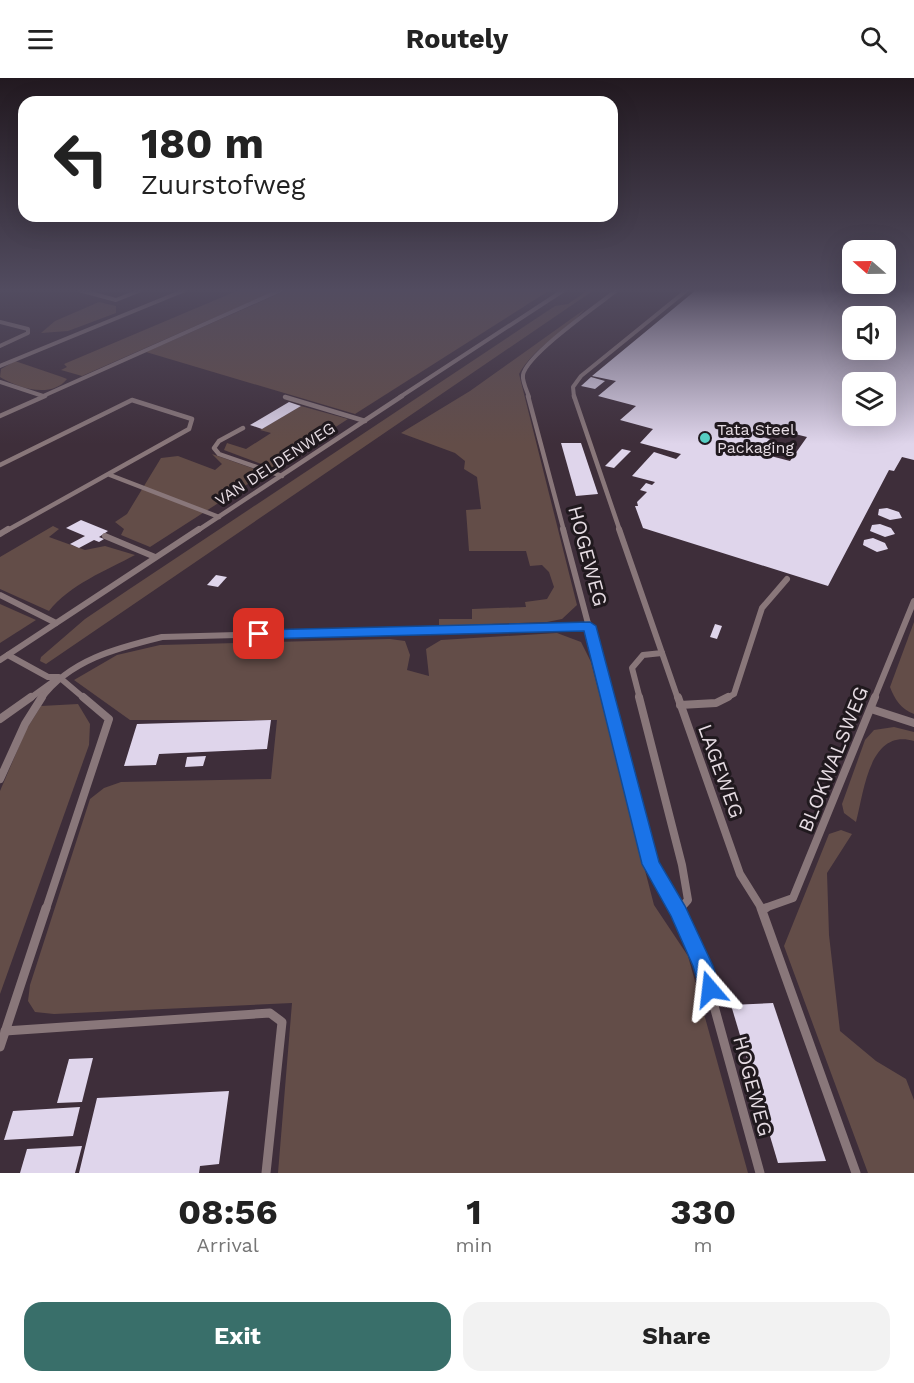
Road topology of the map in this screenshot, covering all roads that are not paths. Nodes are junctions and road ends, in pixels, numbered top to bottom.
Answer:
1 (61, 341) edge
2 (168, 341) edge
3 (486, 341) edge
4 (552, 341) edge
5 (624, 341) edge
6 (0, 366) edge
7 (0, 382) edge
8 (44, 397) junction
9 (285, 397) dead end
10 (0, 416) edge
11 (365, 421) junction
12 (243, 428) dead end
13 (0, 465) edge
14 (110, 475) junction
15 (282, 476) junction
16 (219, 517) junction
17 (0, 534) edge
18 (105, 536) dead end
19 (155, 557) junction
20 (787, 579) dead end
21 (0, 595) edge
22 (914, 601) edge
23 (56, 623) junction
24 (590, 626) junction
25 (662, 653) junction
26 (8, 655) junction
27 (0, 660) edge
28 (59, 677) junction
29 (680, 705) junction
30 (871, 709) junction
31 (0, 719) edge
32 (914, 723) edge
33 (0, 779) edge
34 (762, 909) junction
35 (678, 911) junction
36 (5, 1030) junction
37 (0, 1047) edge
38 (266, 1173) edge
39 (760, 1173) edge
40 (856, 1173) edge

1 - 6 lane
2 - 8 lane
3 - 11 lane, VAN DELDENWEG
4 - 24 lane, HOGEWEG
5 - 25 lane, LAGEWEG
7 - 8 lane
8 - 10 lane
9 - 11 lane
11 - 15 lane, VAN DELDENWEG
12 - 15 lane
13 - 14 lane
14 - 16 lane
14 - 17 lane
15 - 16 lane, VAN DELDENWEG
16 - 19 lane, VAN DELDENWEG
18 - 19 lane
19 - 23 lane, VAN DELDENWEG
20 - 29 lane
21 - 23 lane
22 - 30 lane, BLOKWALSWEG
23 - 26 lane, VAN DELDENWEG
24 - 28 lane
24 - 35 lane, HOGEWEG
25 - 29 lane, LAGEWEG
25 - 35 lane
26 - 27 lane, VAN DELDENWEG
26 - 28 lane
28 - 31 lane
28 - 33 lane
28 - 36 lane
29 - 34 lane, LAGEWEG
30 - 32 lane
30 - 34 lane, BLOKWALSWEG
34 - 40 lane, LAGEWEG
35 - 39 lane, HOGEWEG
36 - 37 lane
36 - 38 lane

